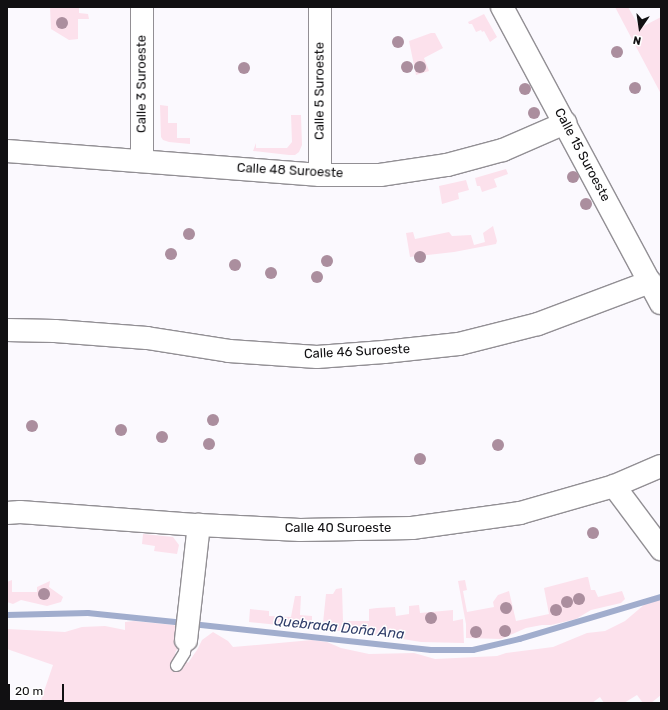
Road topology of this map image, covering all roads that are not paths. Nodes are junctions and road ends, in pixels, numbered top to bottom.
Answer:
1 (142, 7) edge
2 (320, 7) edge
3 (502, 7) edge
4 (565, 123) junction
5 (7, 151) edge
6 (142, 161) junction
7 (320, 175) junction
8 (650, 282) junction
9 (661, 303) edge
10 (7, 330) edge
11 (661, 466) edge
12 (614, 486) junction
13 (7, 513) edge
14 (199, 525) junction
15 (661, 549) edge
16 (186, 640) joint
17 (176, 665) dead end

1 - 6 street, Calle 3 Suroeste
2 - 7 street, Calle 5 Suroeste
3 - 4 street, Calle 15 Suroeste
4 - 7 street, Calle 48 Suroeste
4 - 8 street, Calle 15 Suroeste
5 - 6 street, Calle 48 Suroeste
6 - 7 street, Calle 48 Suroeste
8 - 9 street, Calle 15 Suroeste
8 - 10 street, Calle 46 Suroeste
11 - 12 street, Calle 40 Suroeste
12 - 14 street, Calle 40 Suroeste
12 - 15 street
13 - 14 street, Calle 40 Suroeste
14 - 16 street
16 - 17 lane

